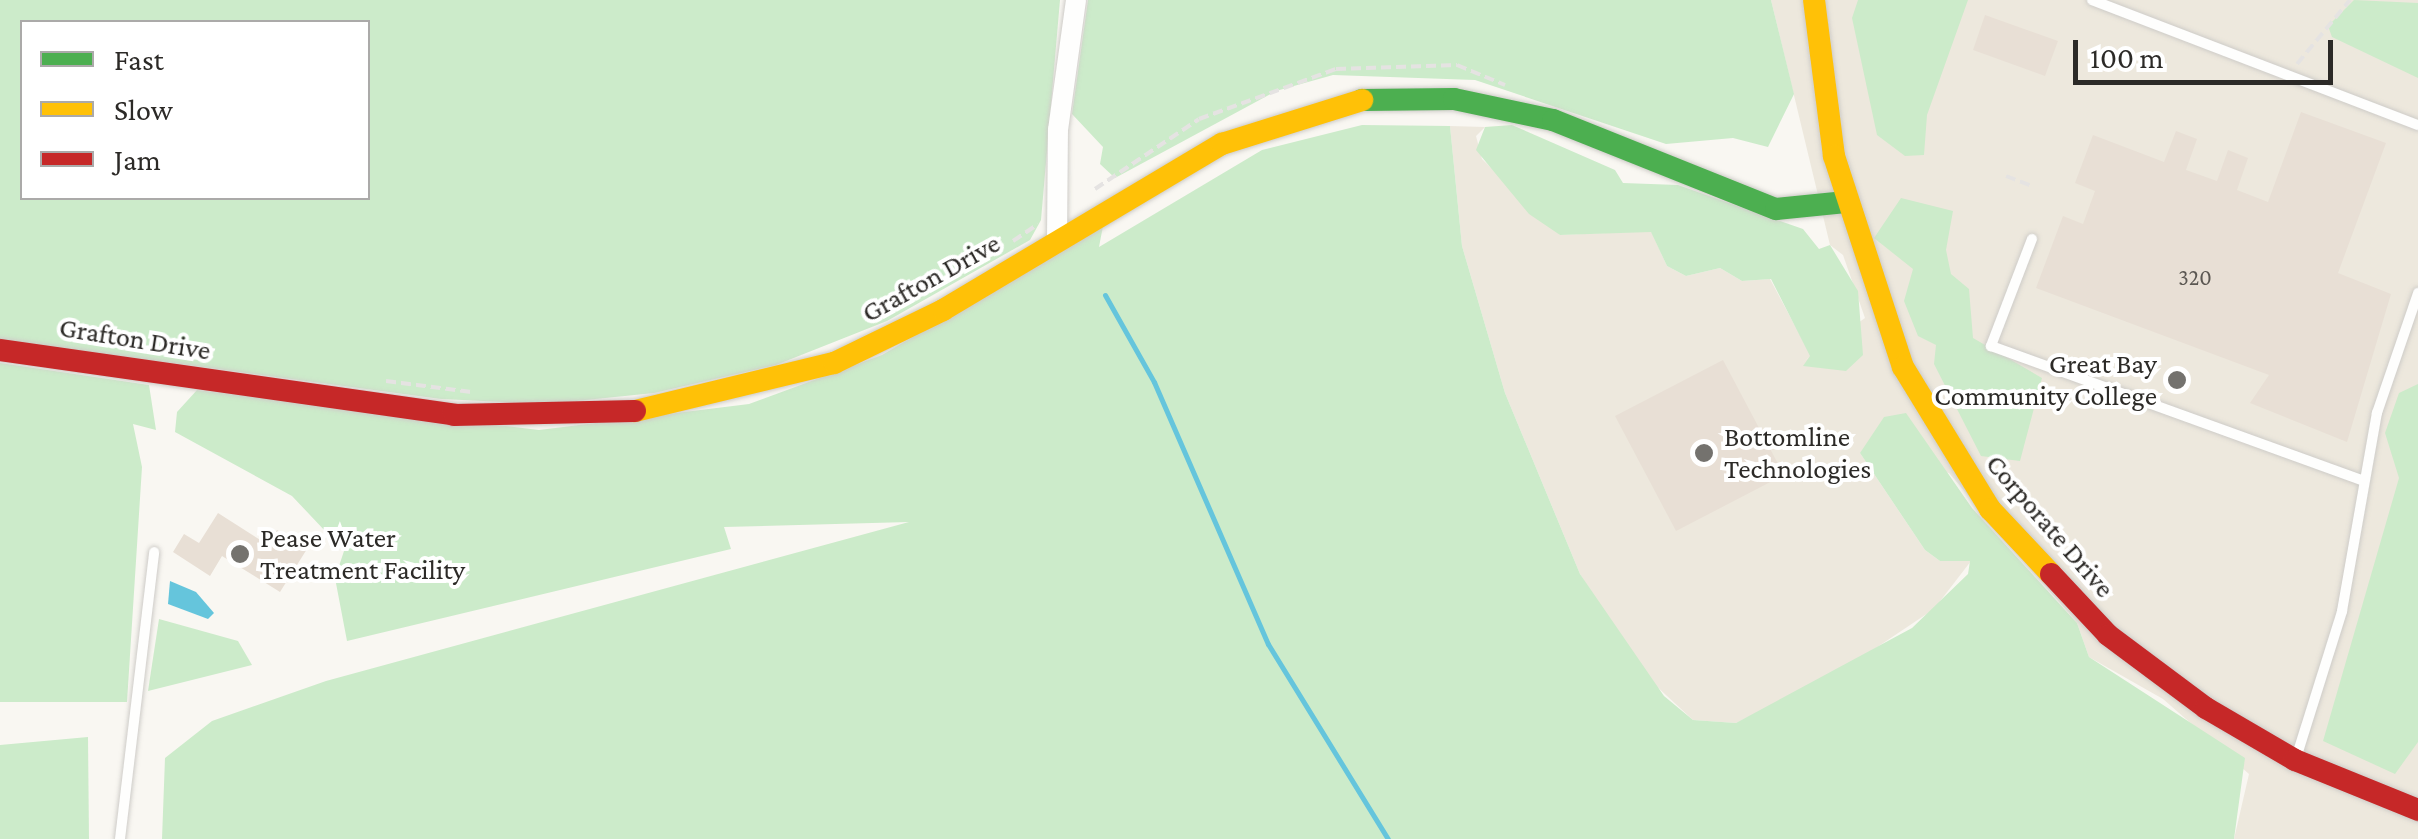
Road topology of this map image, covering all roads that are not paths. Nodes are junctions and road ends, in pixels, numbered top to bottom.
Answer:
1 (1076, 0) edge
2 (1814, 0) edge
3 (2092, 0) edge
4 (2418, 125) edge
5 (1846, 202) junction
6 (1049, 231) junction
7 (2032, 239) dead end
8 (2418, 294) edge
9 (0, 350) edge
10 (2362, 480) junction
11 (154, 552) dead end
12 (2295, 760) junction
13 (2418, 810) edge
14 (120, 839) edge

1 - 6 street
2 - 5 street, Corporate Drive
3 - 4 lane
5 - 6 street, Grafton Drive
5 - 12 street, Corporate Drive
6 - 9 street, Grafton Drive
7 - 10 lane
8 - 10 lane
10 - 12 lane
11 - 14 lane
12 - 13 street, Corporate Drive

